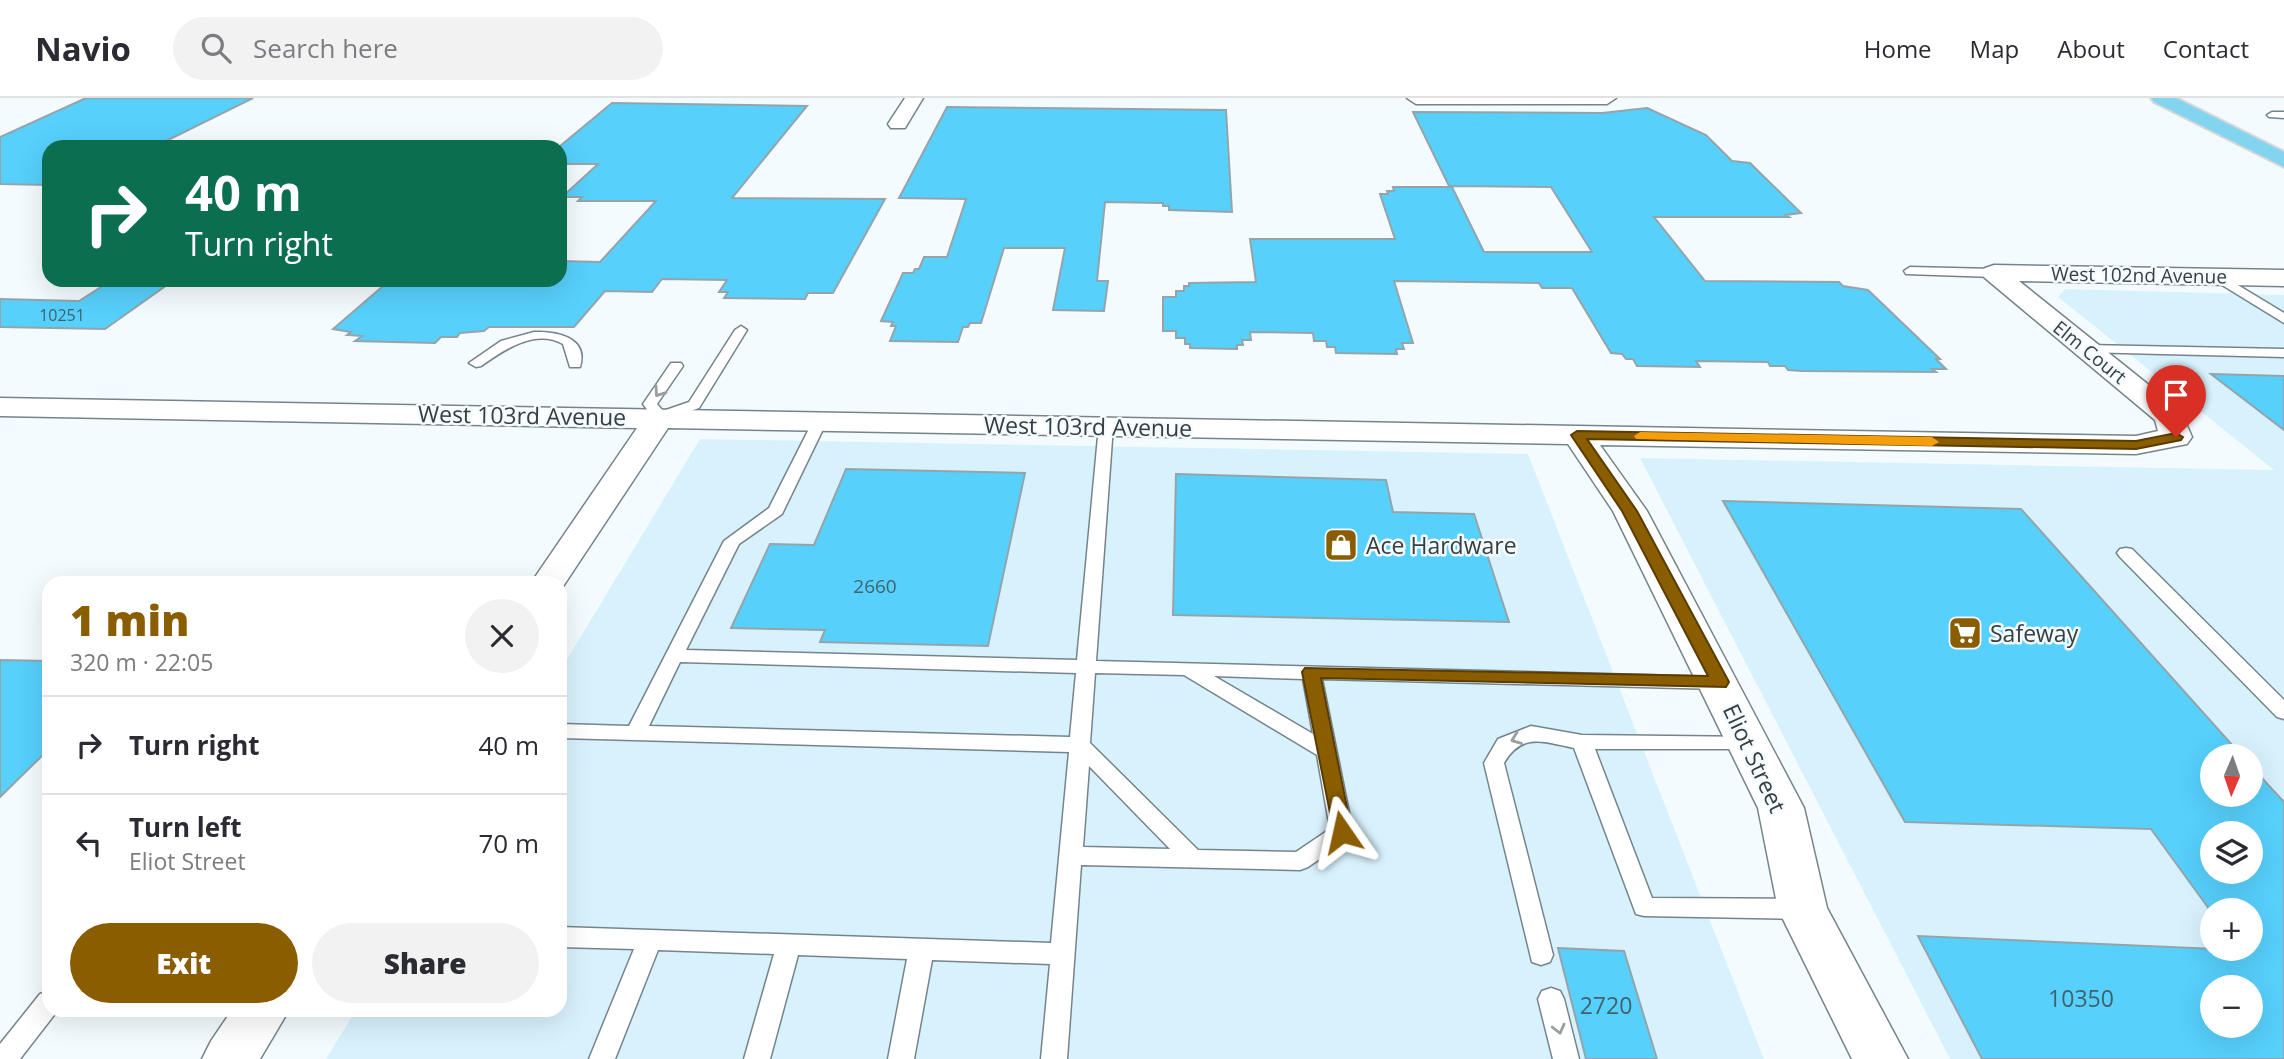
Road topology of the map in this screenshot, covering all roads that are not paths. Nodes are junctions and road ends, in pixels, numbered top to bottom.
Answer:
1 (914, 98) edge
2 (1416, 98) edge
3 (1607, 98) edge
4 (2161, 98) edge
5 (2272, 114) dead end
6 (2284, 115) edge
7 (898, 124) dead end
8 (2284, 160) edge
9 (1910, 271) dead end
10 (1994, 273) junction
11 (2218, 276) junction
12 (2284, 278) edge
13 (2284, 319) edge
14 (741, 330) dead end
15 (2087, 349) junction
16 (2284, 353) edge
17 (477, 363) dead end
18 (575, 364) dead end
19 (677, 366) dead end
20 (5, 410) edge
21 (660, 417) junction
22 (820, 421) junction
23 (1106, 426) junction
24 (1577, 435) junction
25 (2176, 437) joint
26 (2126, 553) dead end
27 (554, 576) edge
28 (674, 656) junction
29 (1086, 667) junction
30 (1187, 669) junction
31 (1311, 672) junction
32 (1720, 682) junction
33 (2284, 712) edge
34 (567, 731) edge
35 (635, 733) junction
36 (1582, 742) junction
37 (1749, 742) junction
38 (1080, 745) junction
39 (1326, 751) junction
40 (1071, 856) junction
41 (1193, 859) junction
42 (1803, 909) junction
43 (567, 937) edge
44 (650, 940) junction
45 (789, 945) junction
46 (921, 951) junction
47 (1063, 954) junction
48 (1541, 955) dead end
49 (1551, 999) dead end
50 (42, 1011) edge
51 (257, 1017) edge
52 (4, 1059) edge
53 (229, 1059) edge
54 (603, 1059) edge
55 (757, 1059) edge
56 (901, 1059) edge
57 (1054, 1059) edge
58 (1566, 1059) edge
59 (1880, 1059) edge

1 - 7 street
2 - 3 street
4 - 8 main road
5 - 6 lane
9 - 10 lane
10 - 11 street, West 102nd Avenue
10 - 15 street, Elm Court
11 - 12 street, West 102nd Avenue
11 - 13 lane
14 - 21 lane
15 - 16 lane
15 - 25 street, Elm Court
17 - 18 lane
19 -> 21 lane
20 - 21 street, West 103rd Avenue
21 - 22 street, West 103rd Avenue
21 - 27 street
22 - 23 street, West 103rd Avenue
22 - 28 lane
23 - 24 street, West 103rd Avenue
23 - 29 lane
24 - 25 street, West 103rd Avenue
24 - 32 street, Eliot Street
26 - 33 lane
28 - 29 lane
28 - 35 lane
29 - 30 lane
29 - 38 lane
30 - 31 lane
30 - 39 lane
31 - 32 lane
31 - 39 lane
32 - 37 street, Eliot Street
34 - 35 lane
35 - 38 lane
36 - 37 lane
36 - 42 lane
36 -> 48 lane
37 - 42 street, Eliot Street
38 - 40 lane
38 - 41 lane
39 - 41 lane
40 - 41 lane
40 - 47 lane
42 - 59 street, Eliot Street
43 - 44 lane
44 - 45 lane
44 - 54 lane
45 - 46 lane
45 - 55 lane
46 - 47 lane
46 - 56 lane
47 - 57 lane
49 -> 58 lane
50 - 52 lane
51 - 53 street

